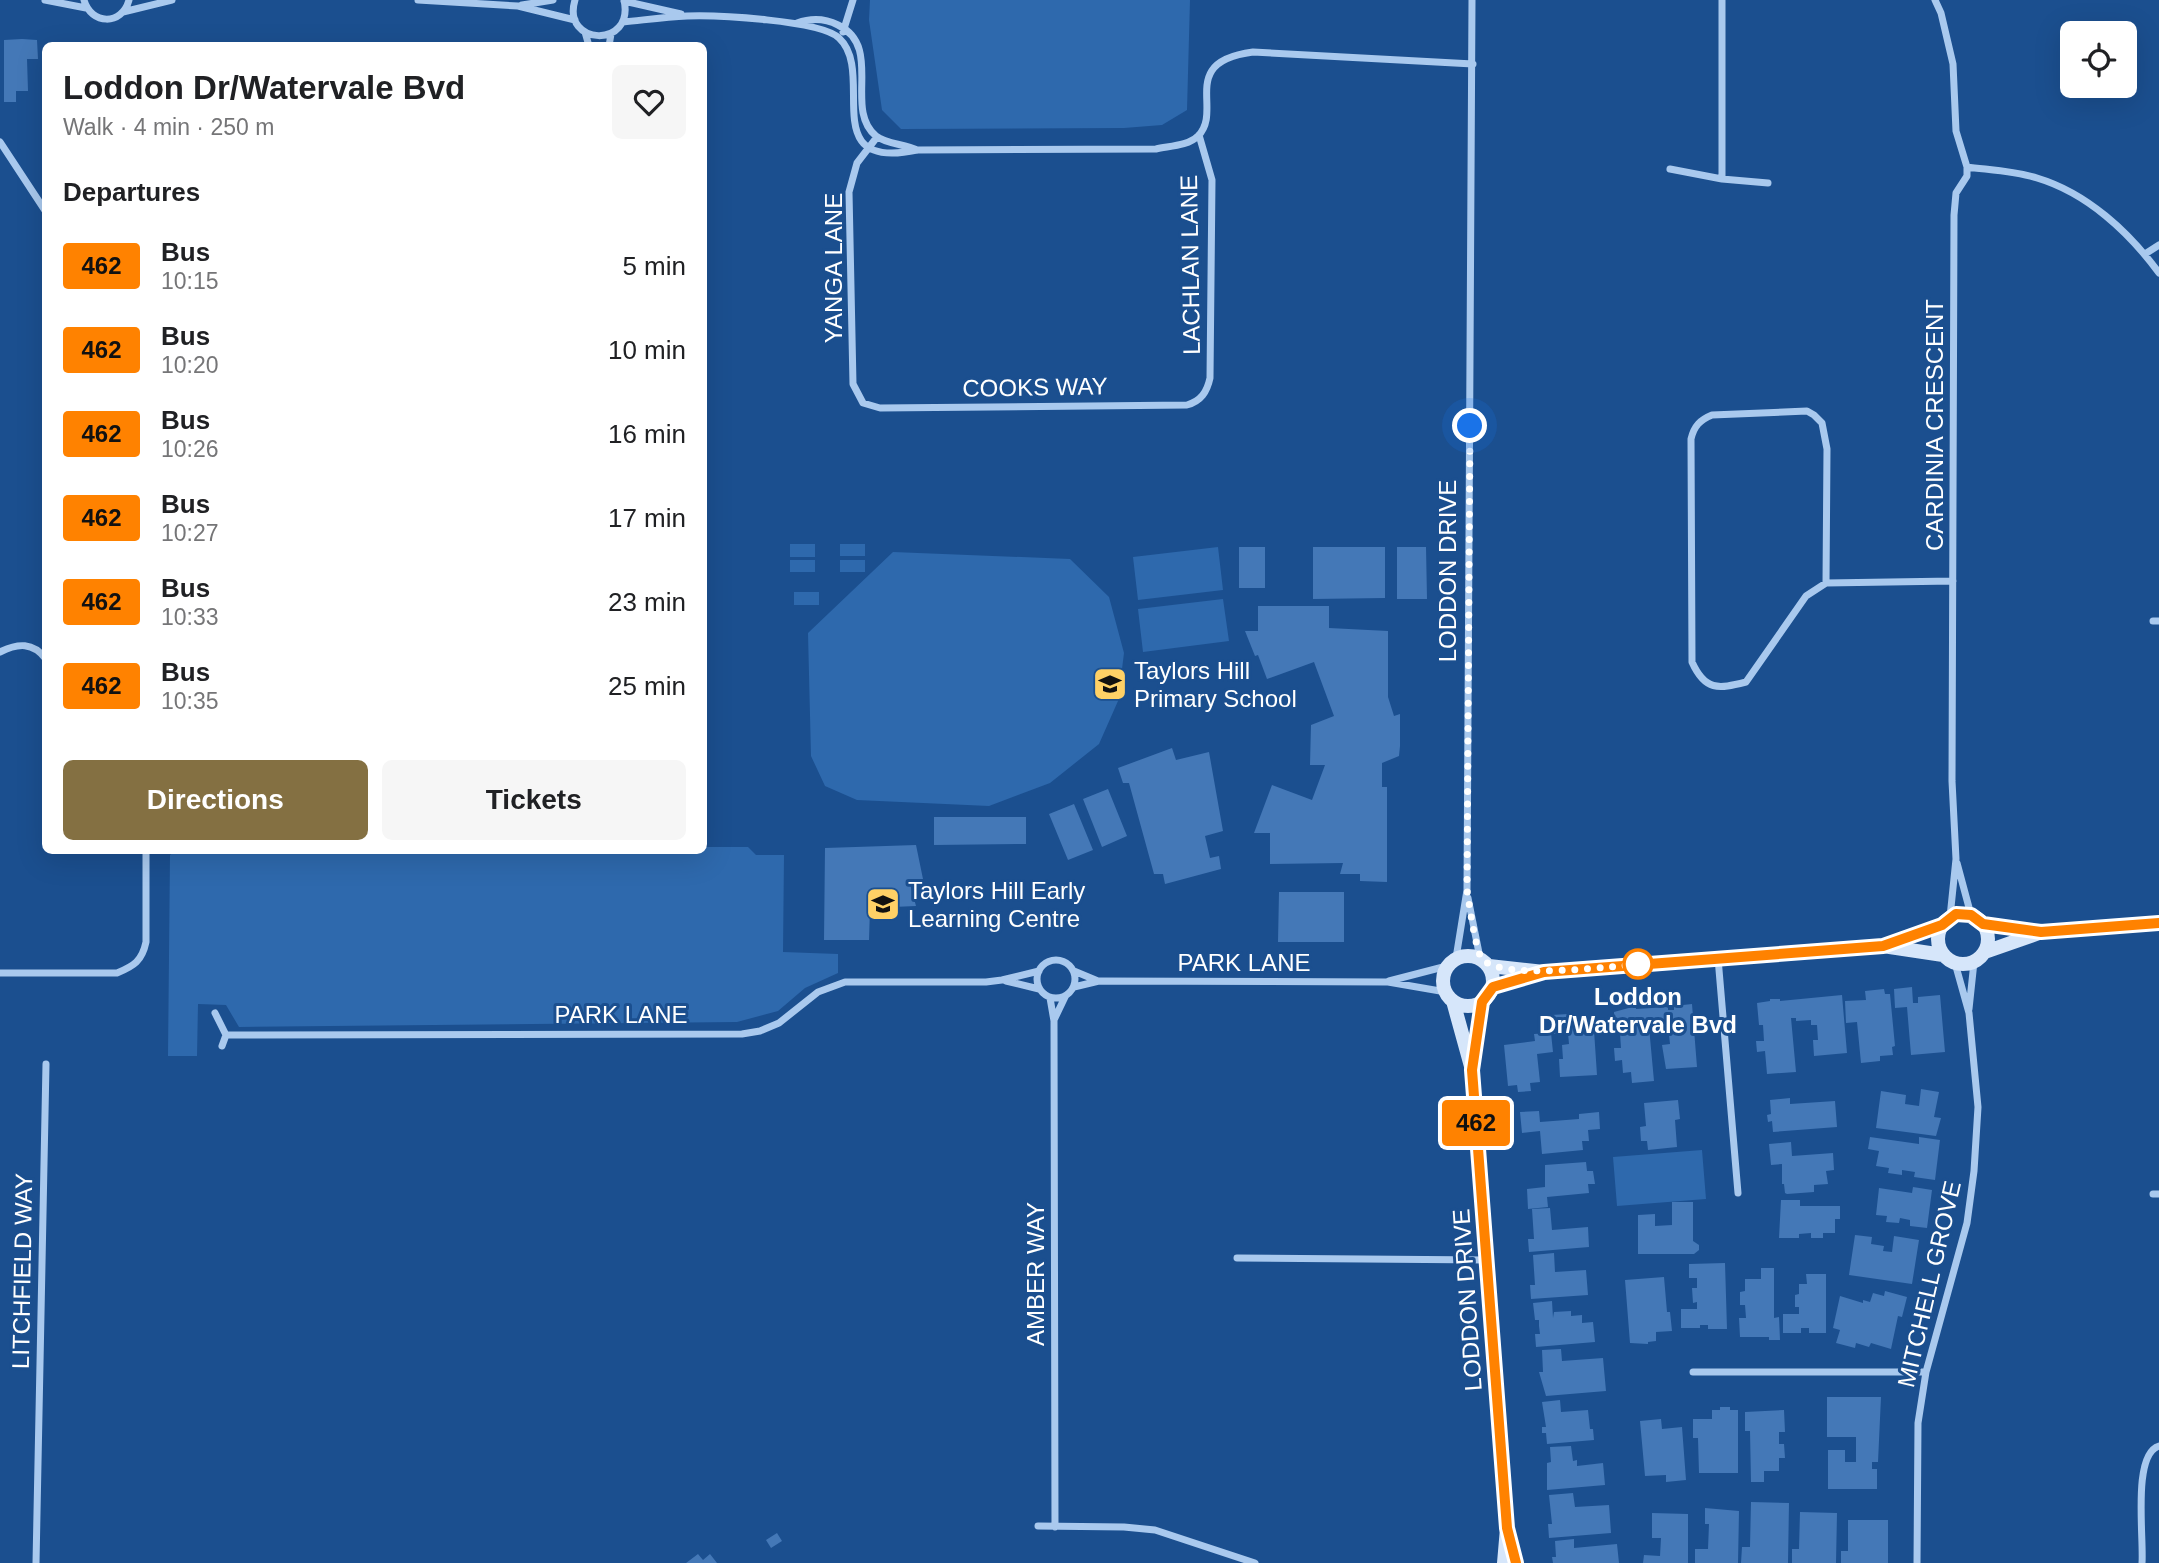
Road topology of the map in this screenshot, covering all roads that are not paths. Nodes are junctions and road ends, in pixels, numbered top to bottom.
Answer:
1 (45, 0) edge
2 (129, 0) edge
3 (172, 0) edge
4 (418, 0) edge
5 (553, 0) edge
6 (575, 0) edge
7 (624, 0) edge
8 (853, 0) edge
9 (1472, 0) edge
10 (1722, 0) edge
11 (1936, 0) edge
12 (85, 4) edge
13 (517, 5) junction
14 (123, 12) junction
15 (688, 16) junction
16 (575, 20) junction
17 (623, 22) junction
18 (797, 23) junction
19 (845, 28) junction
20 (585, 32) junction
21 (611, 34) junction
22 (840, 39) junction
23 (588, 42) edge
24 (610, 42) edge
25 (1473, 64) junction
26 (1199, 135) junction
27 (877, 137) junction
28 (0, 142) edge
29 (869, 148) junction
30 (917, 150) junction
31 (1967, 167) junction
32 (1670, 169) dead end
33 (1723, 179) junction
34 (1768, 183) dead end
35 (42, 206) edge
36 (2159, 245) edge
37 (2145, 254) junction
38 (2159, 274) edge
39 (1204, 395) joint
40 (863, 402) joint
41 (1953, 581) junction
42 (1826, 583) junction
43 (0, 652) edge
44 (42, 654) edge
45 (146, 854) edge
46 (1956, 859) junction
47 (1467, 890) junction
48 (1977, 919) junction
49 (1946, 921) junction
50 (2159, 923) edge
51 (2041, 932) junction
52 (1883, 946) junction
53 (1979, 957) junction
54 (1718, 958) junction
55 (1949, 959) junction
56 (1451, 962) junction
57 (1484, 962) junction
58 (1039, 971) junction
59 (1074, 971) junction
60 (0, 972) edge
61 (1544, 972) junction
62 (1002, 980) junction
63 (1099, 981) junction
64 (1388, 982) junction
65 (1074, 987) junction
66 (1493, 987) junction
67 (1039, 989) junction
68 (1066, 997) junction
69 (1449, 997) junction
70 (1050, 998) junction
71 (1482, 1002) junction
72 (215, 1013) dead end
73 (1969, 1013) junction
74 (1054, 1021) junction
75 (226, 1035) junction
76 (222, 1046) dead end
77 (46, 1065) dead end
78 (1472, 1070) junction
79 (1738, 1193) dead end
80 (1237, 1258) dead end
81 (1487, 1260) junction
82 (1693, 1372) dead end
83 (1926, 1372) junction
84 (2159, 1446) edge
85 (1038, 1527) dead end
86 (1055, 1527) junction
87 (1507, 1528) junction
88 (36, 1563) edge
89 (1255, 1563) edge
90 (1504, 1563) edge
91 (1516, 1563) edge
92 (1917, 1563) edge
93 (2142, 1563) edge

1 - 12 street
2 - 14 street
3 - 14 street
4 - 13 street
5 - 13 street
6 - 16 street
7 - 15 street
7 - 17 street
8 - 19 street
9 - 25 street, LODDON DRIVE
10 - 33 street
11 - 31 street
12 - 14 street
13 - 16 street
15 - 17 street
15 - 18 street
16 - 20 street
17 - 21 street
18 - 19 street
18 - 22 street
19 - 22 street
19 - 27 street
20 - 21 street
20 - 23 street
21 - 24 street
22 - 29 street
25 - 26 street
25 - 47 street, LODDON DRIVE
26 - 30 street
26 - 39 street, LACHLAN LANE
27 - 29 street, YANGA LANE
27 - 30 street
28 - 35 street
29 - 30 street
29 - 40 street, YANGA LANE
31 - 37 street
31 - 41 street, CARDINIA CRESCENT
32 - 33 street
33 - 34 street
36 - 37 street
37 - 38 street
39 - 40 street, COOKS WAY
41 - 42 street
41 - 46 street, CARDINIA CRESCENT
42 - 42 street
43 - 44 street
45 - 60 street
46 - 48 street, CARDINIA CRESCENT
46 - 49 street, CARDINIA CRESCENT
47 - 56 street, LODDON DRIVE
47 - 57 street, LODDON DRIVE
48 - 49 street
48 - 51 street
48 - 53 street
49 - 52 street
49 - 55 street
50 - 51 street
51 - 53 street
52 - 54 street
52 - 55 street
53 - 55 street
53 - 73 street, MITCHELL GROVE
54 - 61 street
54 - 79 street
55 - 73 street, MITCHELL GROVE
56 - 57 street
56 - 64 street, PARK LANE
56 - 69 street
57 - 61 street
57 - 66 street
58 - 59 street
58 - 62 street, PARK LANE
58 - 67 street
59 - 63 street, PARK LANE
59 - 65 street
61 - 66 street
62 - 67 street, PARK LANE
62 - 75 street, PARK LANE
63 - 64 street, PARK LANE
63 - 65 street, PARK LANE
64 - 69 street, PARK LANE
65 - 68 street
66 - 71 street
67 - 70 street
68 - 70 street
68 - 74 street, AMBER WAY
69 - 71 street
69 - 78 street, LODDON DRIVE
70 - 74 street, AMBER WAY
71 - 78 street, LODDON DRIVE
72 - 75 street
73 - 83 street, MITCHELL GROVE
74 - 86 street, AMBER WAY
75 - 76 street
77 - 88 street, LITCHFIELD WAY
78 - 81 street, LODDON DRIVE
80 - 81 street
81 - 87 street, LODDON DRIVE
82 - 83 street
83 - 92 street, MITCHELL GROVE
84 - 93 street
85 - 86 street
86 - 89 street
87 - 90 street, LODDON DRIVE
87 - 91 street, LODDON DRIVE

